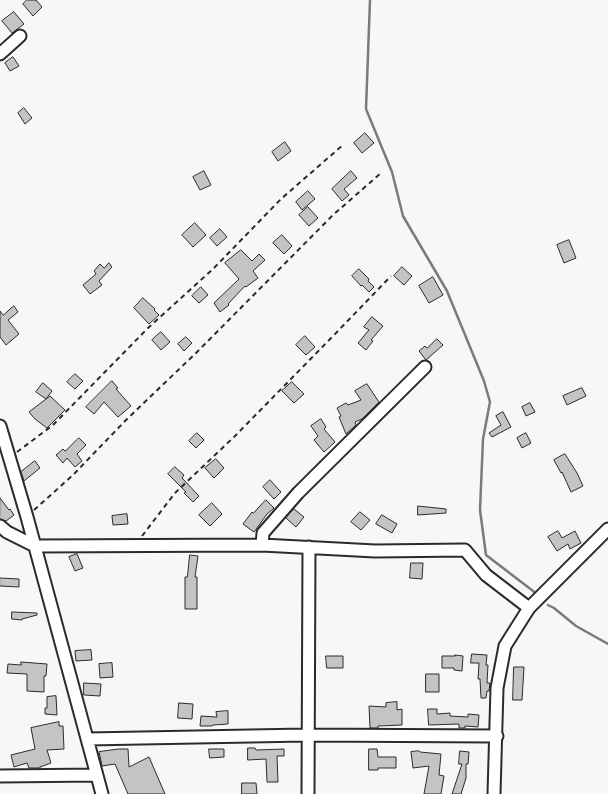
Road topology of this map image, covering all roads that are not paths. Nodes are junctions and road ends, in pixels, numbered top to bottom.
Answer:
1 (20, 36) dead end
2 (0, 54) edge
3 (425, 367) dead end
4 (0, 426) edge
5 (0, 526) edge
6 (608, 529) edge
7 (262, 545) junction
8 (35, 546) junction
9 (309, 547) junction
10 (529, 608) junction
11 (309, 735) junction
12 (496, 736) junction
13 (87, 739) junction
14 (0, 776) edge
15 (97, 776) junction
16 (102, 794) edge
17 (308, 794) edge
18 (494, 794) edge

1 - 2 street
3 - 7 street
4 - 8 street
5 - 8 street
6 - 10 street
7 - 8 street
7 - 9 street
8 - 13 street
9 - 10 street
9 - 11 street
10 - 12 street
11 - 12 street
11 - 13 street
11 - 17 street
12 - 18 street
13 - 15 street
14 - 15 street
15 - 16 street

